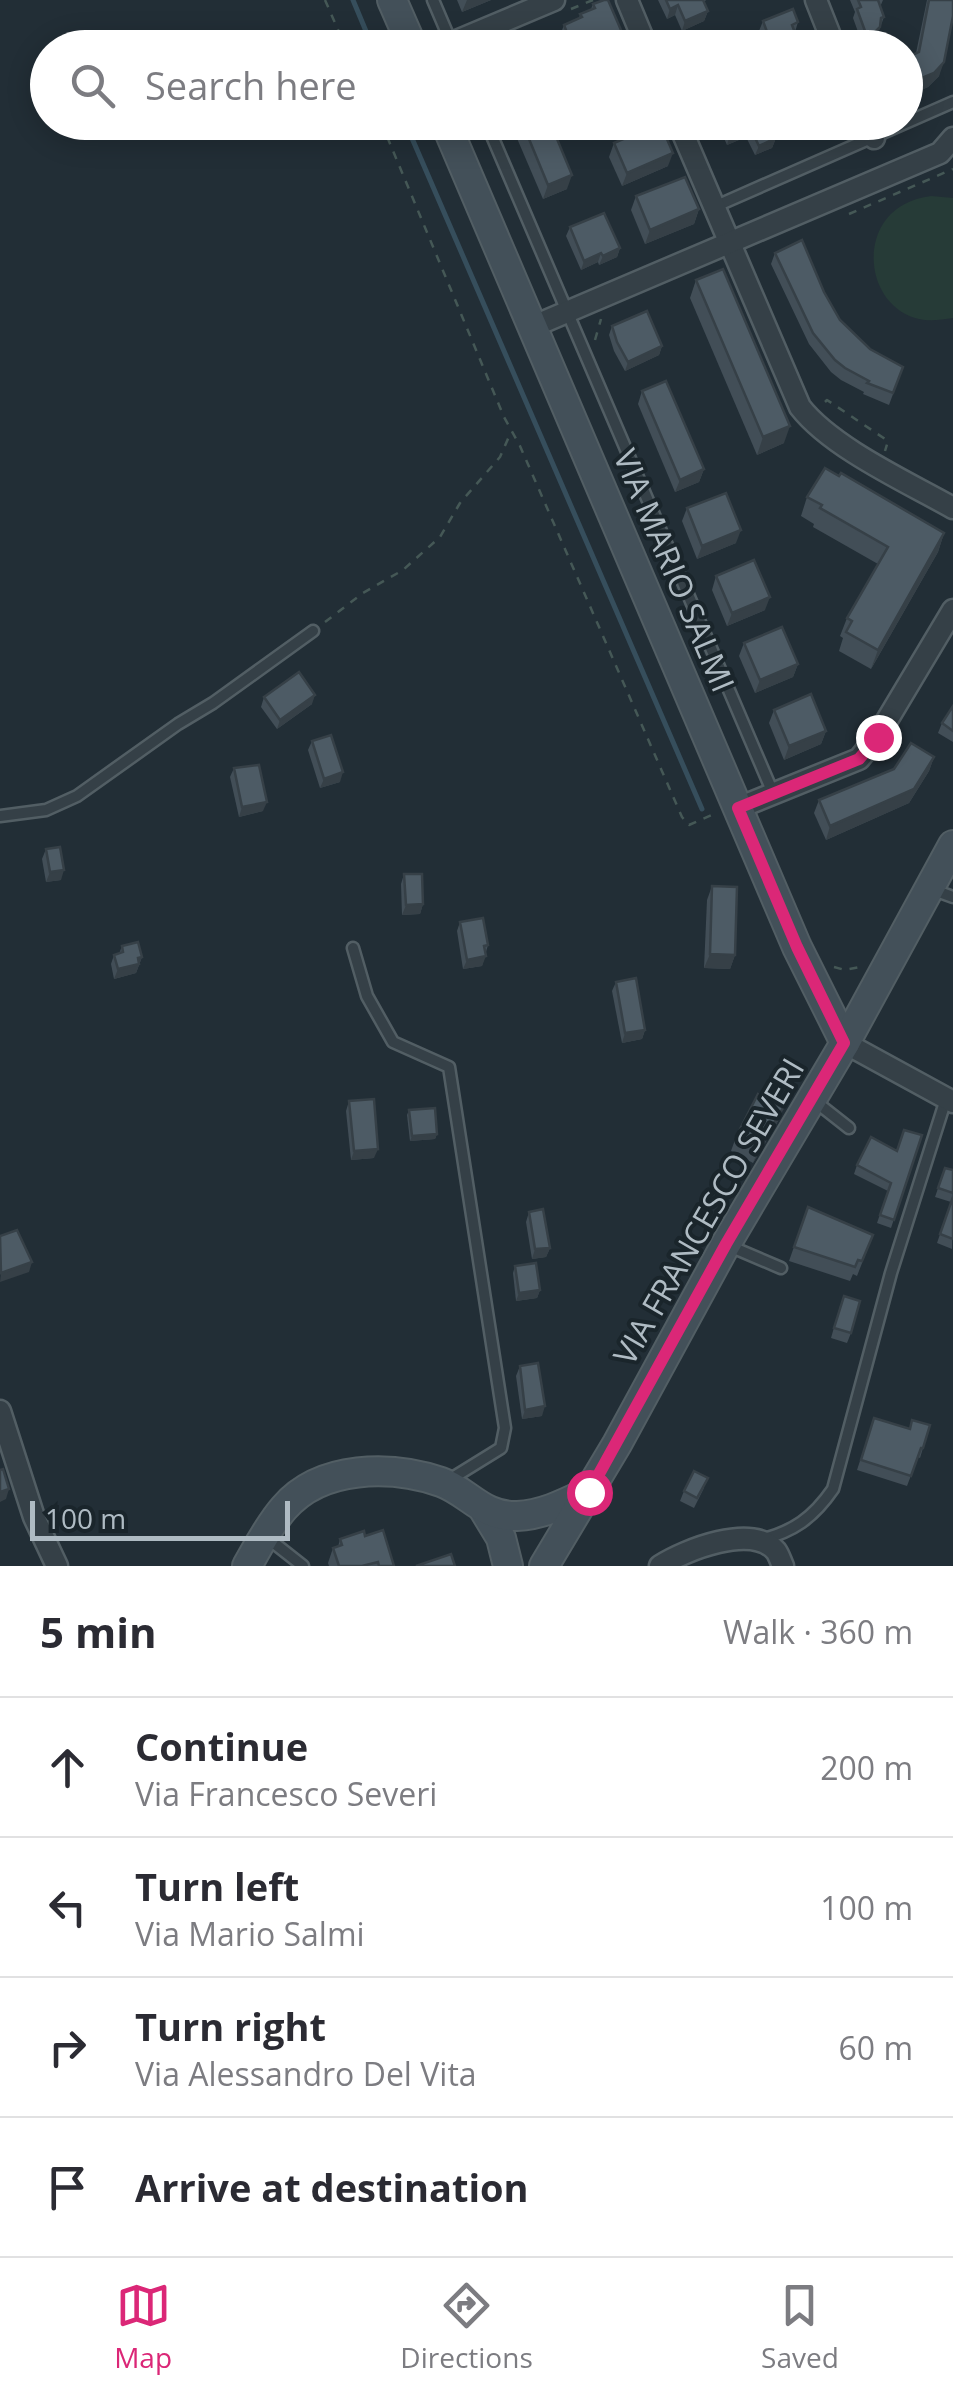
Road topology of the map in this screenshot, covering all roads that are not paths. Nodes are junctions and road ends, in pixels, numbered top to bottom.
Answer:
1 (392, 0) edge
2 (433, 0) edge
3 (554, 0) edge
4 (627, 0) edge
5 (816, 0) edge
6 (405, 30) edge
7 (443, 30) edge
8 (485, 30) edge
9 (640, 30) edge
10 (828, 30) edge
11 (953, 102) edge
12 (923, 112) edge
13 (953, 138) edge
14 (453, 140) edge
15 (494, 140) edge
16 (686, 140) edge
17 (850, 140) edge
18 (714, 208) junction
19 (729, 242) junction
20 (566, 311) junction
21 (534, 326) junction
22 (953, 508) edge
23 (953, 610) edge
24 (313, 631) dead end
25 (773, 793) junction
26 (726, 811) junction
27 (0, 816) edge
28 (953, 845) edge
29 (941, 892) edge
30 (353, 948) dead end
31 (844, 1043) junction
32 (811, 1098) junction
33 (950, 1100) edge
34 (849, 1128) dead end
35 (726, 1244) junction
36 (781, 1268) dead end
37 (0, 1411) edge
38 (444, 1483) junction
39 (589, 1492) junction
40 (508, 1527) junction
41 (264, 1536) junction
42 (759, 1540) junction
43 (550, 1558) edge
44 (57, 1566) edge
45 (247, 1566) edge
46 (303, 1566) edge
47 (508, 1566) edge
48 (660, 1566) edge
49 (783, 1566) edge

1 - 6 street
2 - 7 lane
3 - 8 street
4 - 9 street
5 - 10 street
11 - 12 lane
13 - 19 street
14 - 21 street, VIA MARIO SALMI
15 - 20 lane, VIA MARIO SALMI
16 - 18 street
17 - 18 lane
18 - 19 street
19 - 20 street
19 - 22 street
20 - 21 street
20 - 25 lane, VIA MARIO SALMI
21 - 26 street, VIA MARIO SALMI
23 - 25 street
24 - 27 lane
25 - 26 street
26 - 31 street, VIA MARIO SALMI
28 - 29 street, VIA FRANCESCO SEVERI
29 - 31 street, VIA FRANCESCO SEVERI
30 - 38 lane
31 - 32 street, VIA FRANCESCO SEVERI
31 - 33 street
32 - 34 lane
32 - 35 street, VIA FRANCESCO SEVERI
33 - 42 lane
35 - 36 lane
35 - 39 street, VIA FRANCESCO SEVERI
37 - 44 street
38 - 40 street
38 - 41 street
39 - 40 street
39 - 43 street, VIA FRANCESCO SEVERI
40 - 43 street
40 - 47 street
41 - 45 street
41 - 46 lane
42 - 48 street
42 - 49 street

